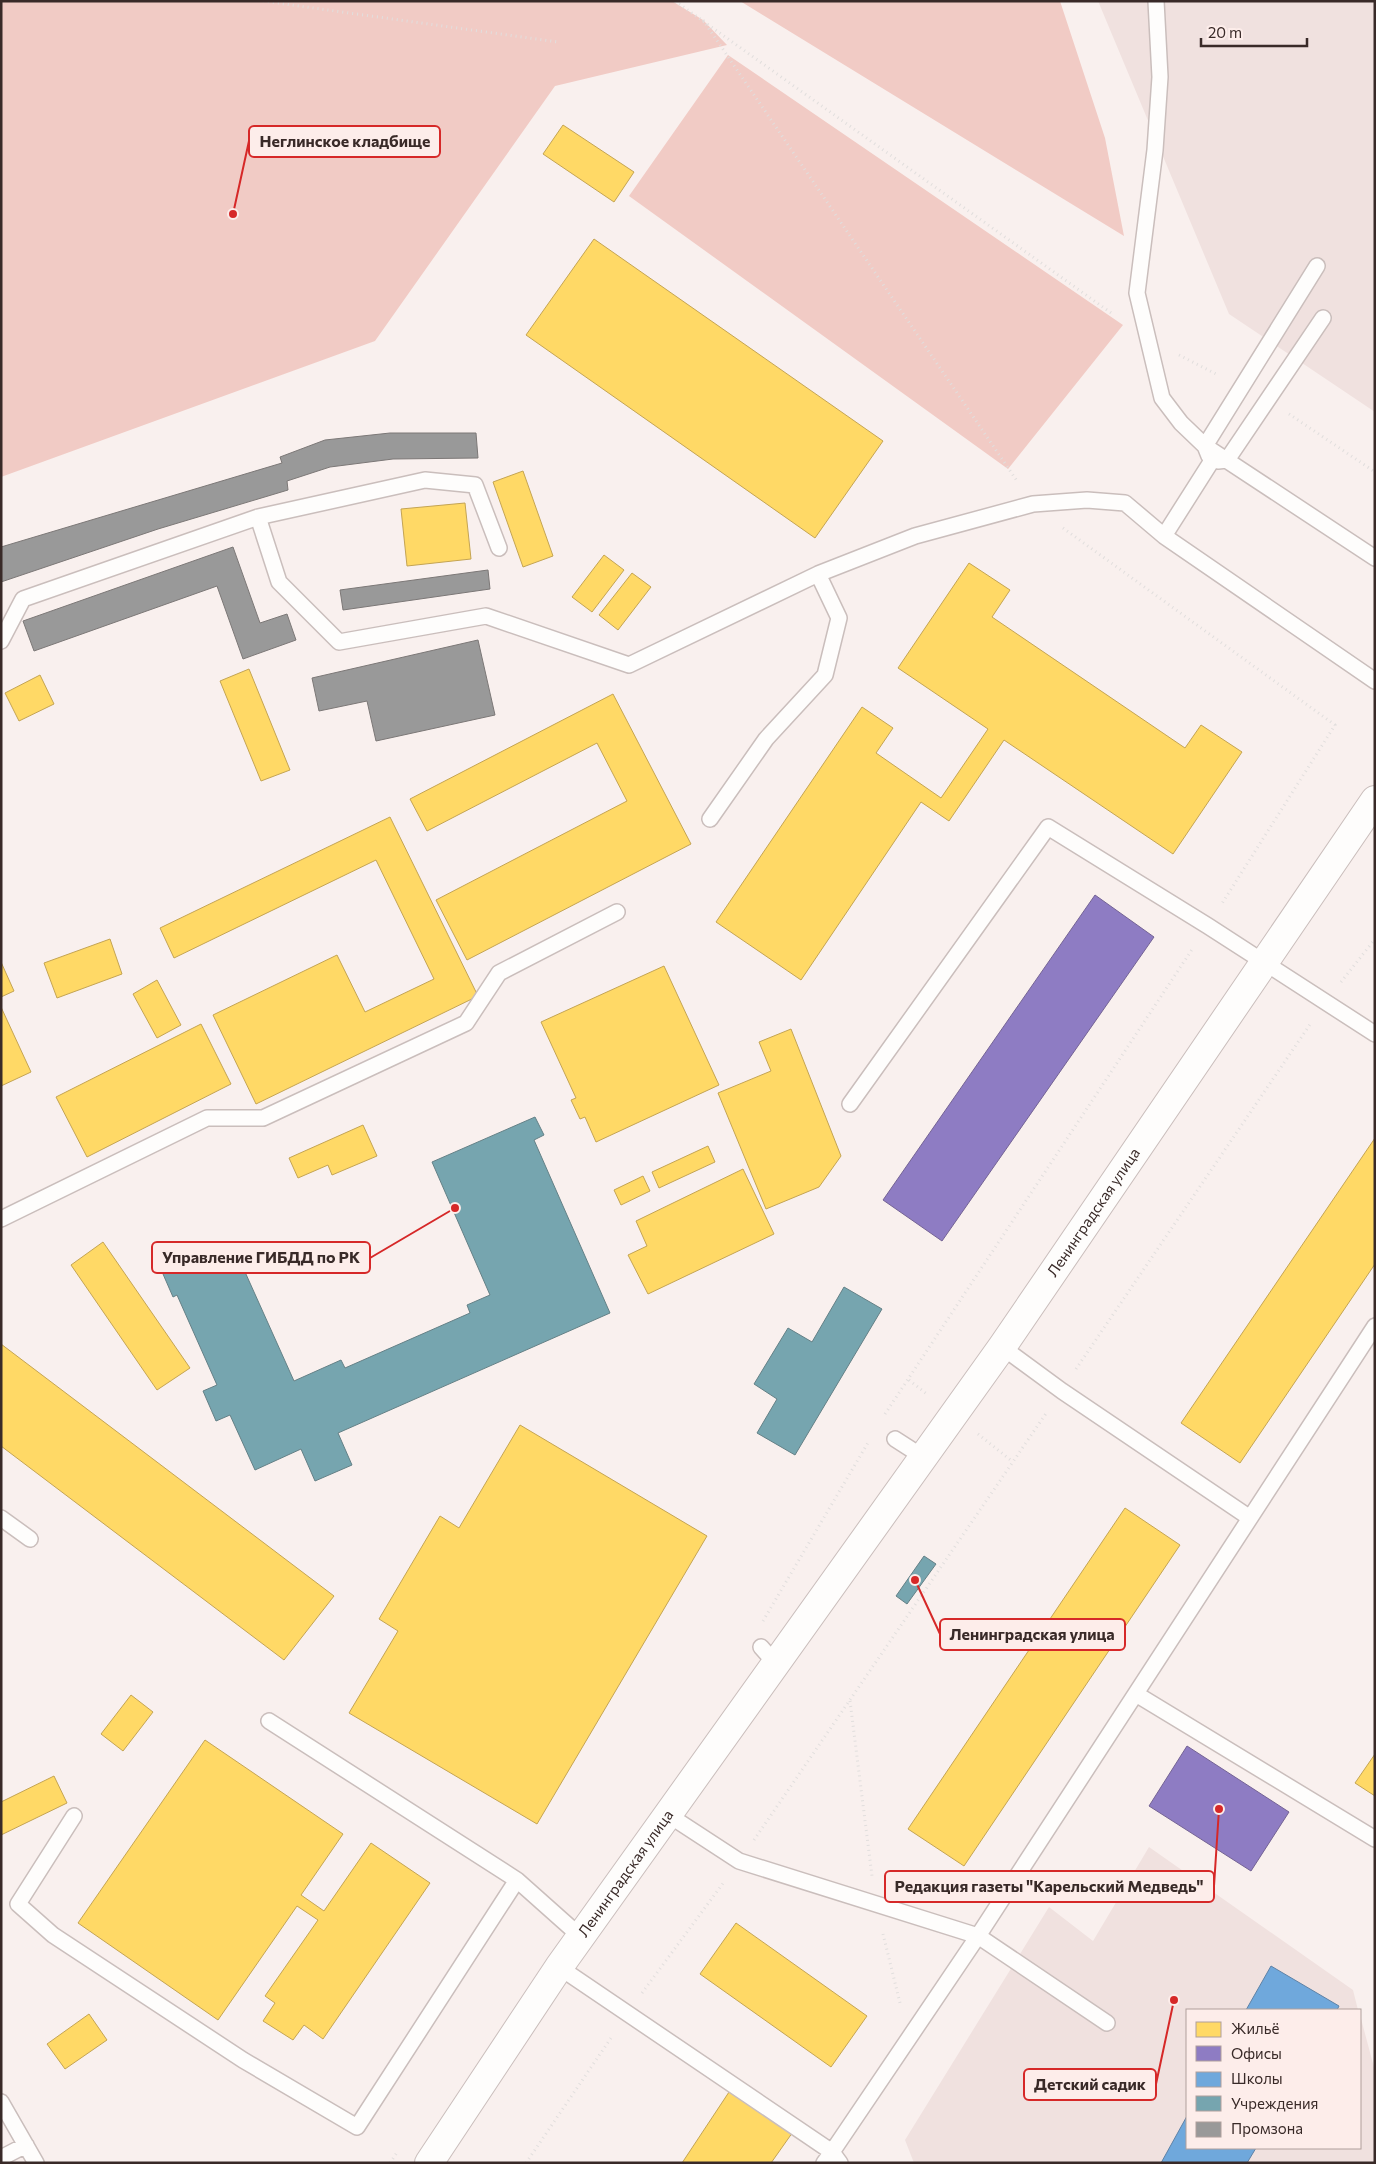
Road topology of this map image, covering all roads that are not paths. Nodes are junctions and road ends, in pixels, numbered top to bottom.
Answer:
1 (1156, 1) edge
2 (1317, 266) dead end
3 (1323, 318) dead end
4 (1206, 446) junction
5 (1219, 461) junction
6 (258, 517) junction
7 (1164, 536) junction
8 (499, 548) dead end
9 (1375, 558) edge
10 (818, 574) junction
11 (1, 641) edge
12 (1375, 681) edge
13 (1375, 800) edge
14 (710, 819) dead end
15 (617, 912) dead end
16 (1263, 963) junction
17 (1375, 1034) edge
18 (850, 1104) dead end
19 (1, 1219) edge
20 (1375, 1326) edge
21 (1002, 1346) junction
22 (895, 1439) dead end
23 (923, 1457) junction
24 (1, 1518) edge
25 (1250, 1518) junction
26 (30, 1539) dead end
27 (1136, 1694) junction
28 (269, 1721) dead end
29 (667, 1814) junction
30 (74, 1816) dead end
31 (1375, 1839) edge
32 (516, 1880) junction
33 (978, 1936) junction
34 (581, 1937) junction
35 (560, 1967) junction
36 (1107, 2023) dead end
37 (1, 2102) edge
38 (26, 2145) junction
39 (1, 2158) edge
40 (832, 2159) edge
41 (36, 2163) edge
42 (430, 2163) edge

1 - 4 lane
2 - 4 lane
3 - 5 lane
4 - 5 lane
5 - 7 lane
5 - 9 lane
6 - 8 lane
6 - 10 lane
6 - 11 lane
7 - 10 lane
7 - 12 lane
10 - 14 lane
13 - 16 main road, Ленинградская улица
15 - 19 lane
16 - 17 lane
16 - 18 lane
16 - 21 main road, Ленинградская улица
20 - 25 lane
21 - 23 main road, Ленинградская улица
21 - 25 lane
22 - 23 lane
23 - 29 main road, Ленинградская улица
24 - 26 lane
25 - 27 lane
27 - 31 lane
27 - 33 lane
28 - 32 lane
29 - 33 lane
29 - 34 main road, Ленинградская улица
30 - 32 lane
32 - 34 lane
33 - 36 lane
33 - 40 lane
34 - 35 main road, Ленинградская улица
35 - 40 lane
35 - 42 main road, Ленинградская улица
37 - 38 lane
38 - 39 lane
38 - 41 lane

